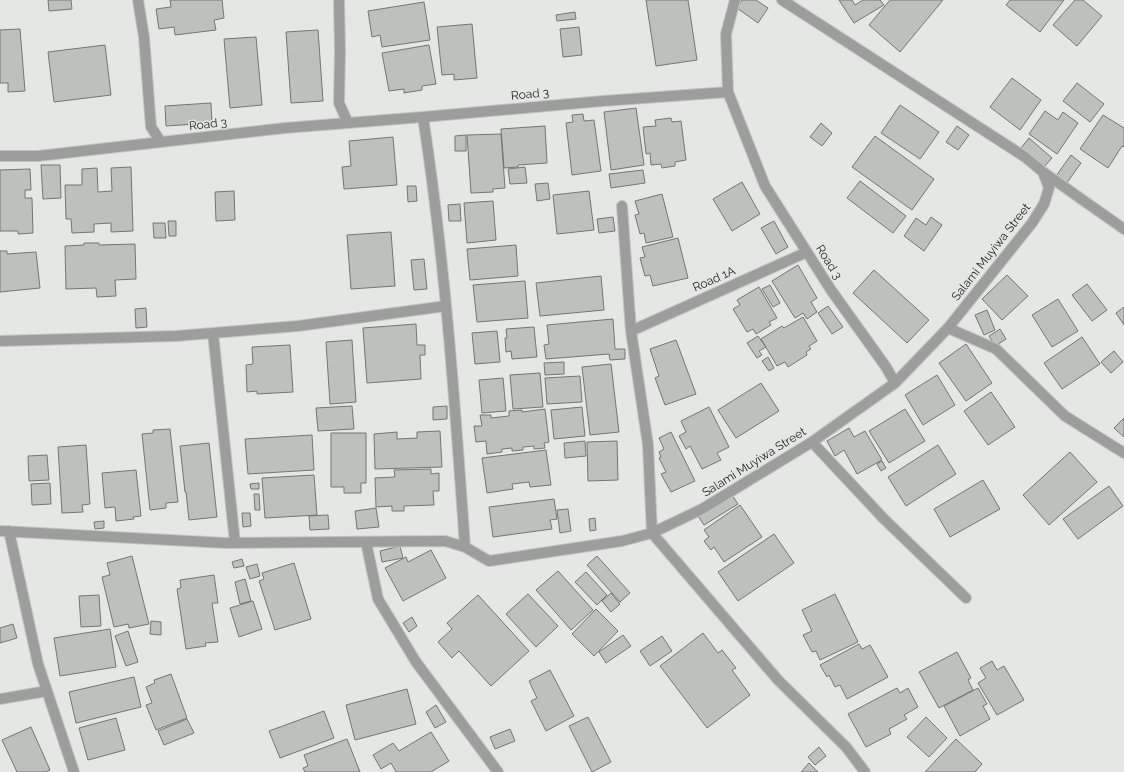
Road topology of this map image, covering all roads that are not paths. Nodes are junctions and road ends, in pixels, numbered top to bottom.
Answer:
1 (138, 0) edge
2 (340, 0) edge
3 (735, 0) edge
4 (782, 0) edge
5 (728, 92) junction
6 (423, 118) junction
7 (348, 123) junction
8 (161, 142) junction
9 (0, 156) edge
10 (1043, 172) junction
11 (622, 206) dead end
12 (1124, 229) edge
13 (807, 252) junction
14 (446, 306) junction
15 (948, 328) junction
16 (631, 331) junction
17 (214, 333) junction
18 (0, 341) edge
19 (895, 383) junction
20 (812, 442) junction
21 (1124, 453) edge
22 (4, 531) edge
23 (652, 533) junction
24 (366, 542) junction
25 (235, 543) junction
26 (465, 547) junction
27 (966, 598) dead end
28 (47, 691) junction
29 (0, 698) edge
30 (74, 772) edge
31 (498, 772) edge
32 (865, 772) edge

1 - 8 street
2 - 7 street
3 - 5 street
4 - 10 street
5 - 6 street, Road 3
5 - 13 street, Road 3
6 - 7 street, Road 3
6 - 14 street
7 - 8 street, Road 3
8 - 9 street, Road 3
10 - 12 street
10 - 15 street, Salami Muyiwa Street
11 - 16 street
13 - 16 street, Road 1A
13 - 19 street, Road 3
14 - 17 street
14 - 26 street
15 - 19 street, Salami Muyiwa Street
15 - 21 street
16 - 23 street
17 - 18 street
17 - 25 street
19 - 20 street, Salami Muyiwa Street
20 - 23 street, Salami Muyiwa Street
20 - 27 street
22 - 25 street, Salami Muyiwa Street
22 - 28 street
23 - 26 street, Salami Muyiwa Street
23 - 32 street
24 - 25 street, Salami Muyiwa Street
24 - 26 street, Salami Muyiwa Street
24 - 31 street
28 - 29 street
28 - 30 street

